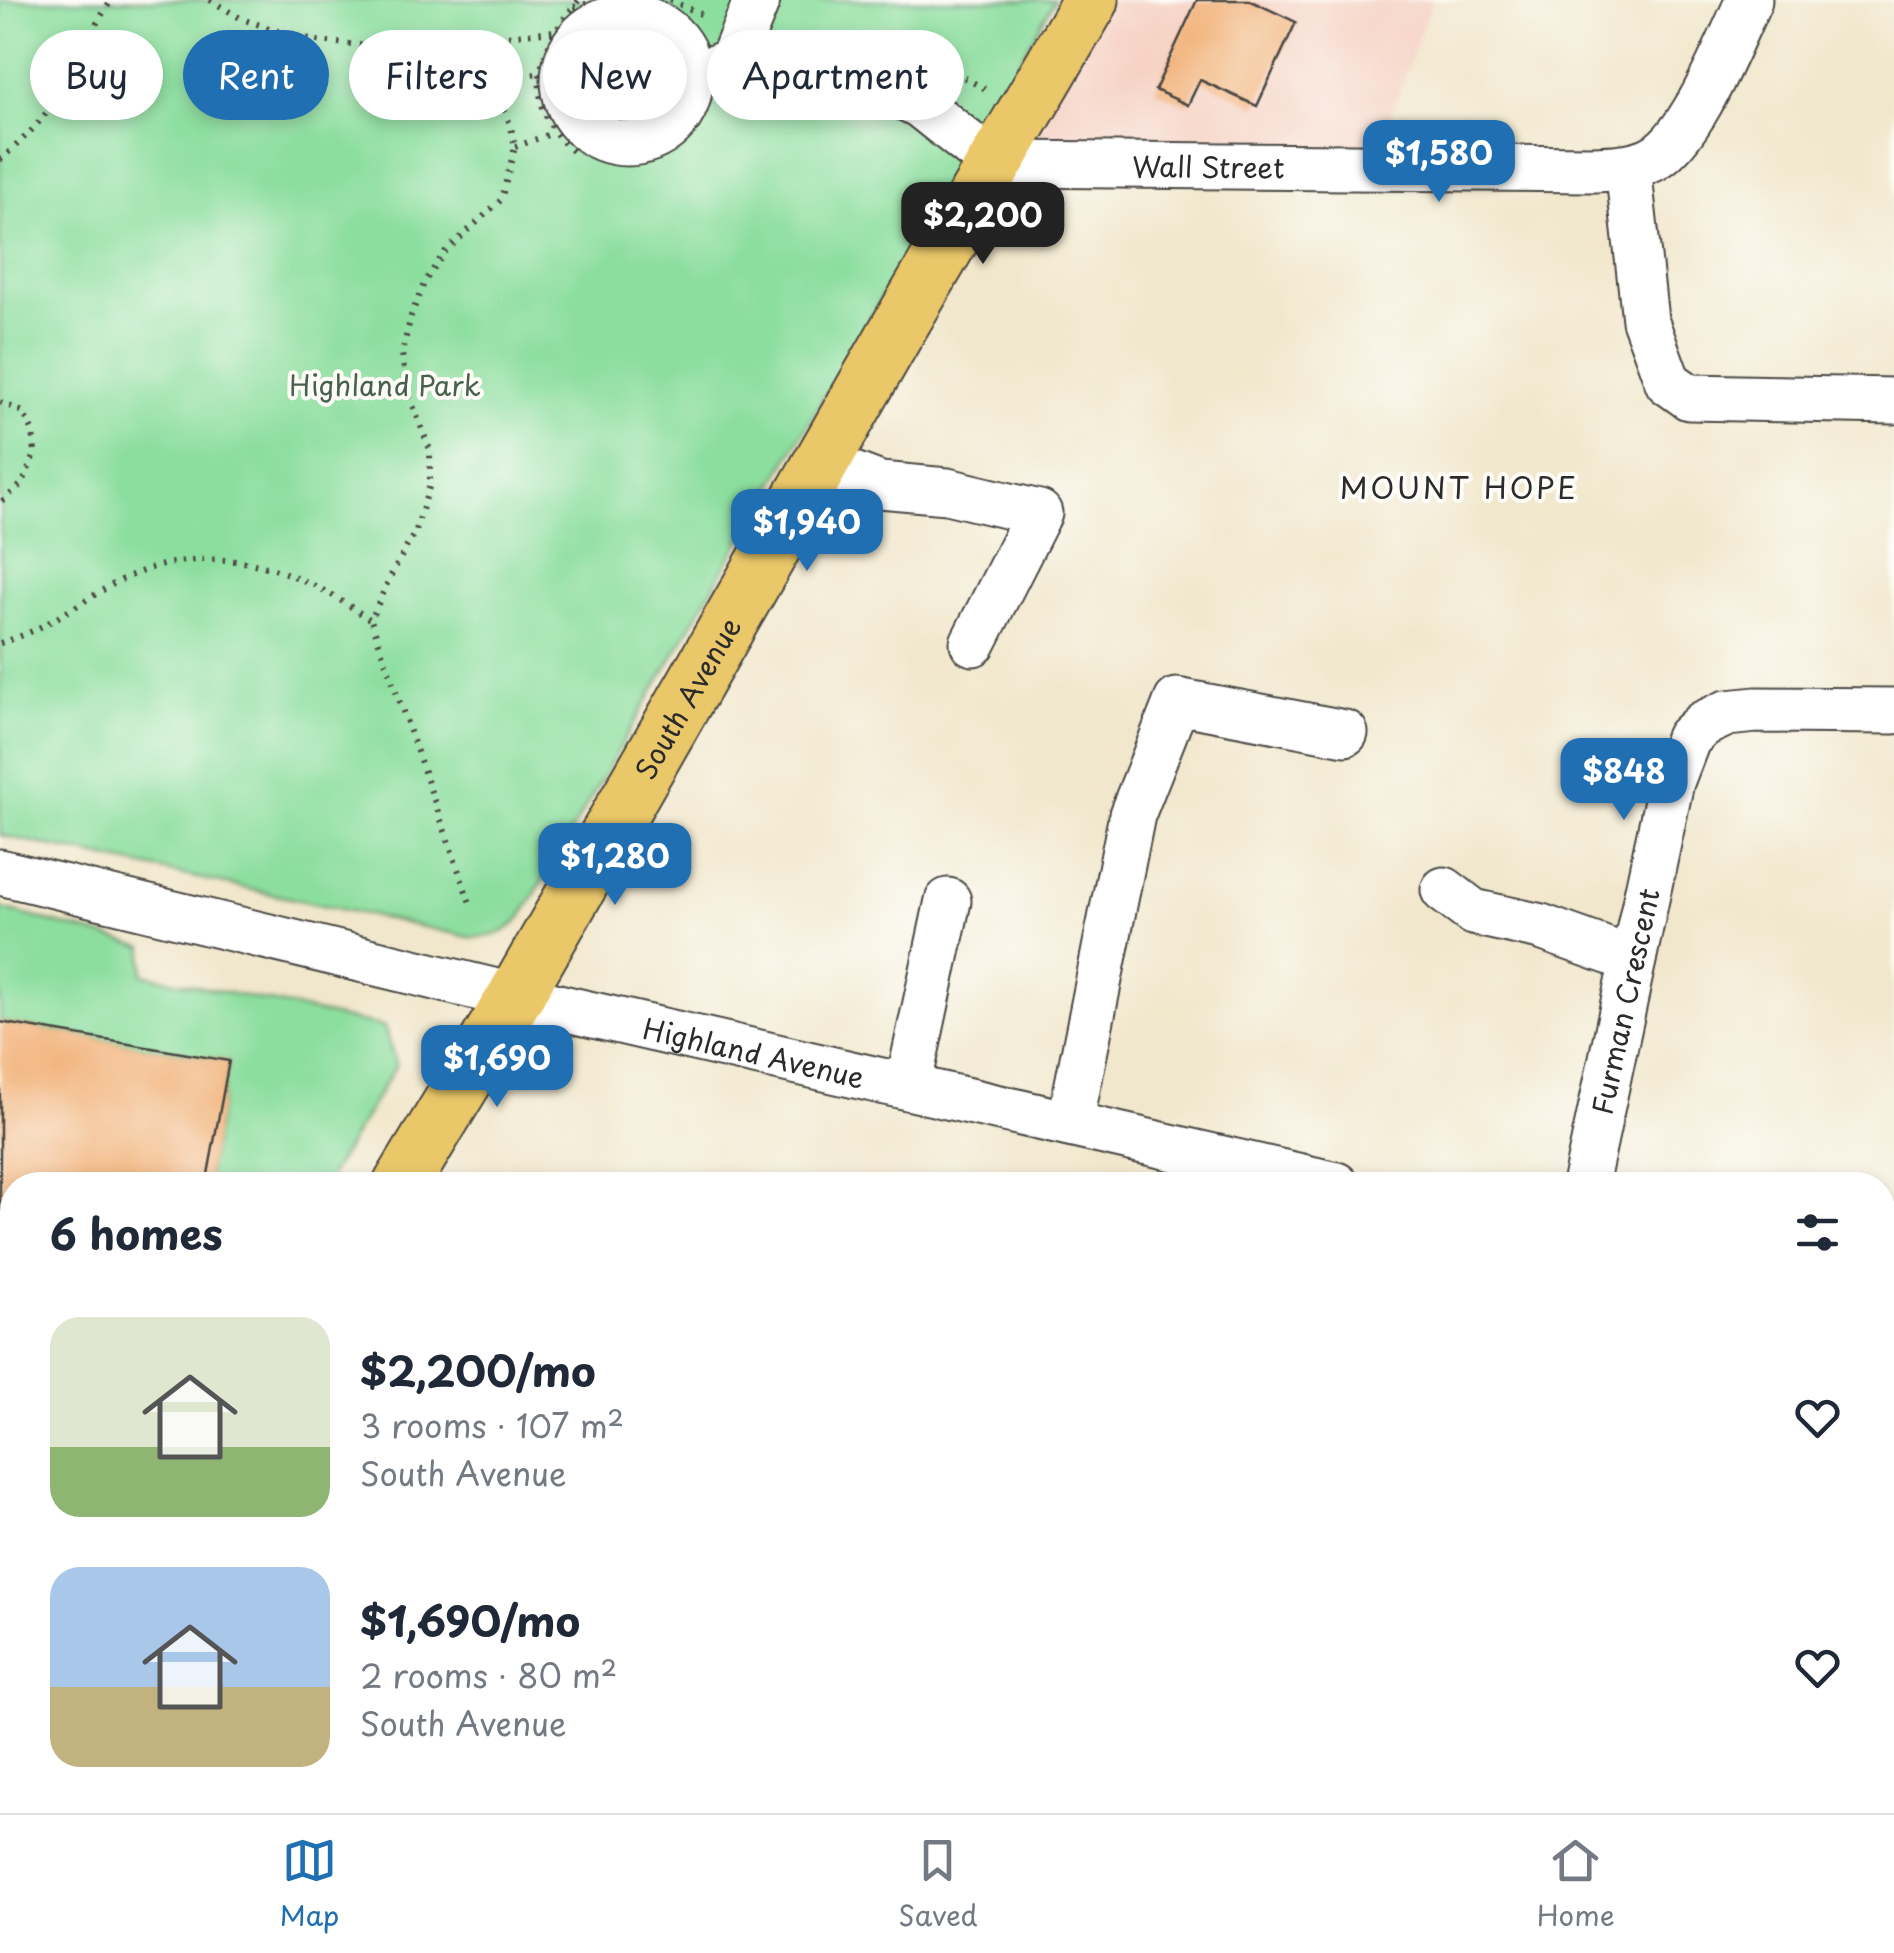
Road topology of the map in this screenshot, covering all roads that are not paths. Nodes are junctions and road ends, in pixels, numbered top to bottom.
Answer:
1 (1091, 0) edge
2 (1749, 0) edge
3 (738, 8) edge
4 (994, 164) junction
5 (1628, 167) junction
6 (1894, 401) edge
7 (822, 463) junction
8 (974, 643) dead end
9 (1894, 712) edge
10 (1346, 732) dead end
11 (0, 872) edge
12 (1444, 890) dead end
13 (948, 901) dead end
14 (1633, 960) junction
15 (516, 996) junction
16 (908, 1086) junction
17 (1070, 1124) junction
18 (409, 1172) edge
19 (1279, 1172) edge
20 (1588, 1172) edge

1 - 4 main road, South Avenue
2 - 5 street, Wall Street
3 - 4 street
4 - 5 street, Wall Street
4 - 7 main road, South Avenue
5 - 6 street
7 - 8 street
7 - 15 main road, South Avenue
9 - 14 street, Furman Crescent
10 - 17 street
11 - 15 street, Highland Avenue
12 - 14 street
13 - 16 street
14 - 20 street, Furman Crescent
15 - 16 street, Highland Avenue
15 - 18 main road, South Avenue
16 - 17 street, Highland Avenue
17 - 19 street, Highland Avenue

